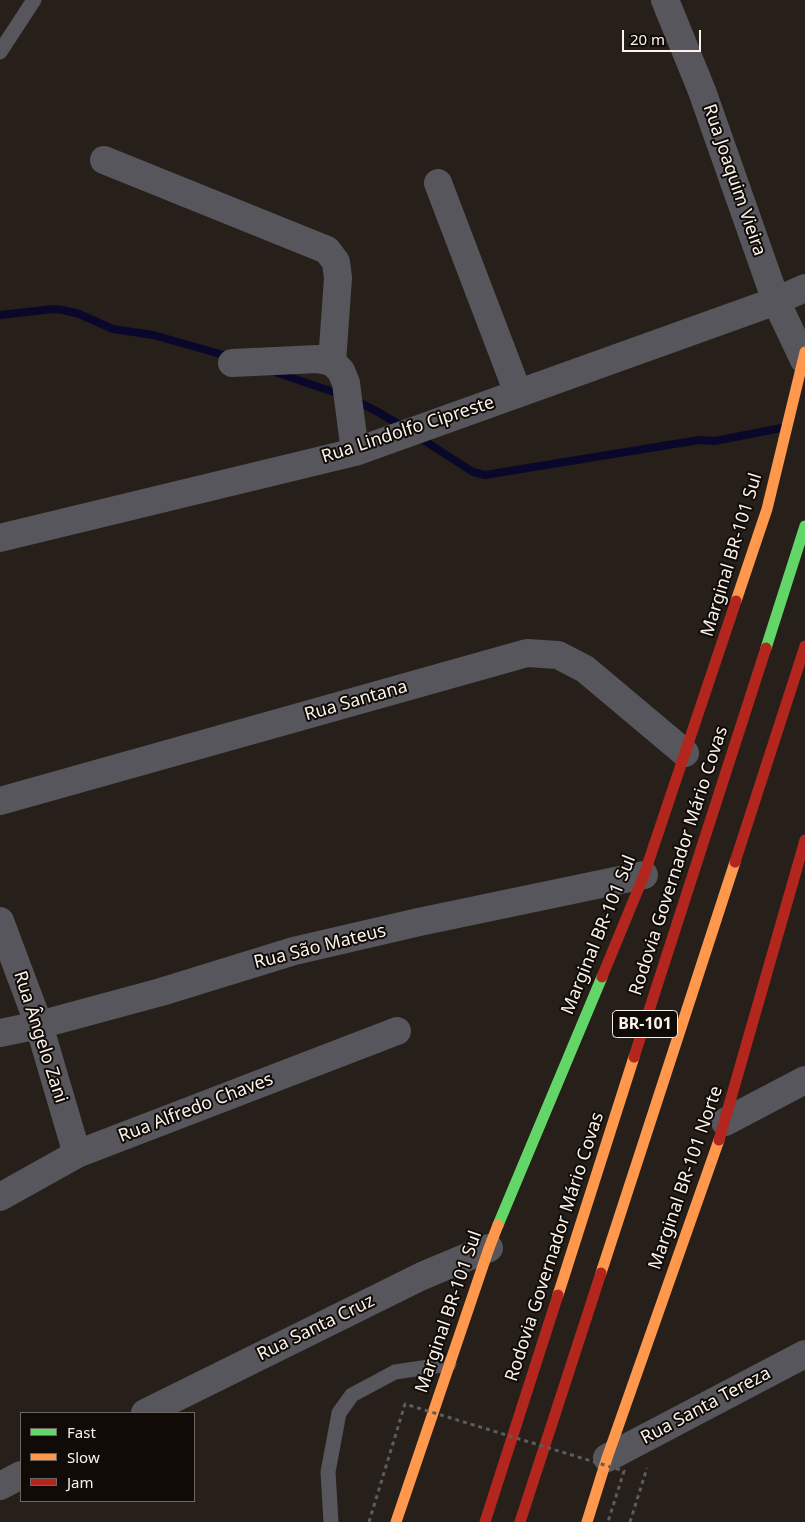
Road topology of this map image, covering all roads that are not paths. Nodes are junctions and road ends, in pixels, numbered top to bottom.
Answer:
1 (34, 0) edge
2 (665, 0) edge
3 (0, 52) edge
4 (104, 160) dead end
5 (438, 183) dead end
6 (805, 288) edge
7 (776, 301) junction
8 (804, 356) edge
9 (332, 362) junction
10 (232, 363) dead end
11 (518, 393) junction
12 (355, 452) junction
13 (805, 526) edge
14 (0, 538) edge
15 (805, 646) edge
16 (685, 753) junction
17 (0, 801) edge
18 (805, 840) edge
19 (644, 875) junction
20 (0, 921) edge
21 (39, 1025) junction
22 (397, 1031) dead end
23 (0, 1032) edge
24 (805, 1080) edge
25 (725, 1122) junction
26 (77, 1154) junction
27 (0, 1197) edge
28 (489, 1248) junction
29 (805, 1354) edge
30 (449, 1364) junction
31 (147, 1412) edge
32 (607, 1458) junction
33 (20, 1476) edge
34 (0, 1486) edge
35 (331, 1522) edge
36 (396, 1522) edge
37 (485, 1522) edge
38 (520, 1522) edge
39 (587, 1522) edge

1 - 3 lane
2 - 7 street, Rua Joaquim Vieira
4 - 9 street
5 - 11 street
6 - 7 street, Rua Lindolfo Cipreste
7 - 8 street, Rua Joaquim Vieira
7 - 11 street, Rua Lindolfo Cipreste
8 - 16 main road, Marginal BR-101 Sul
9 - 10 street
9 - 12 street
11 - 12 street, Rua Lindolfo Cipreste
12 - 14 street, Rua Lindolfo Cipreste
13 - 37 main road, Rodovia Governador Mário Covas / BR-101
15 - 38 main road, BR-101
16 - 17 street, Rua Santana
16 - 19 main road, Marginal BR-101 Sul
18 - 25 main road, Marginal BR-101 Norte
19 - 21 street, Rua São Mateus
19 - 28 main road, Marginal BR-101 Sul
20 - 21 street, Rua Ângelo Zani
21 - 23 street, Rua São Mateus
21 - 26 street, Rua Ângelo Zani
22 - 26 street, Rua Alfredo Chaves
24 - 25 street
25 - 32 main road, Marginal BR-101 Norte
26 - 27 street, Rua Alfredo Chaves
28 - 30 main road, Marginal BR-101 Sul
28 - 31 street, Rua Santa Cruz
29 - 32 street, Rua Santa Tereza
30 - 35 lane
30 - 36 main road, Marginal BR-101 Sul
32 - 39 main road, Marginal BR-101 Norte
33 - 34 street

